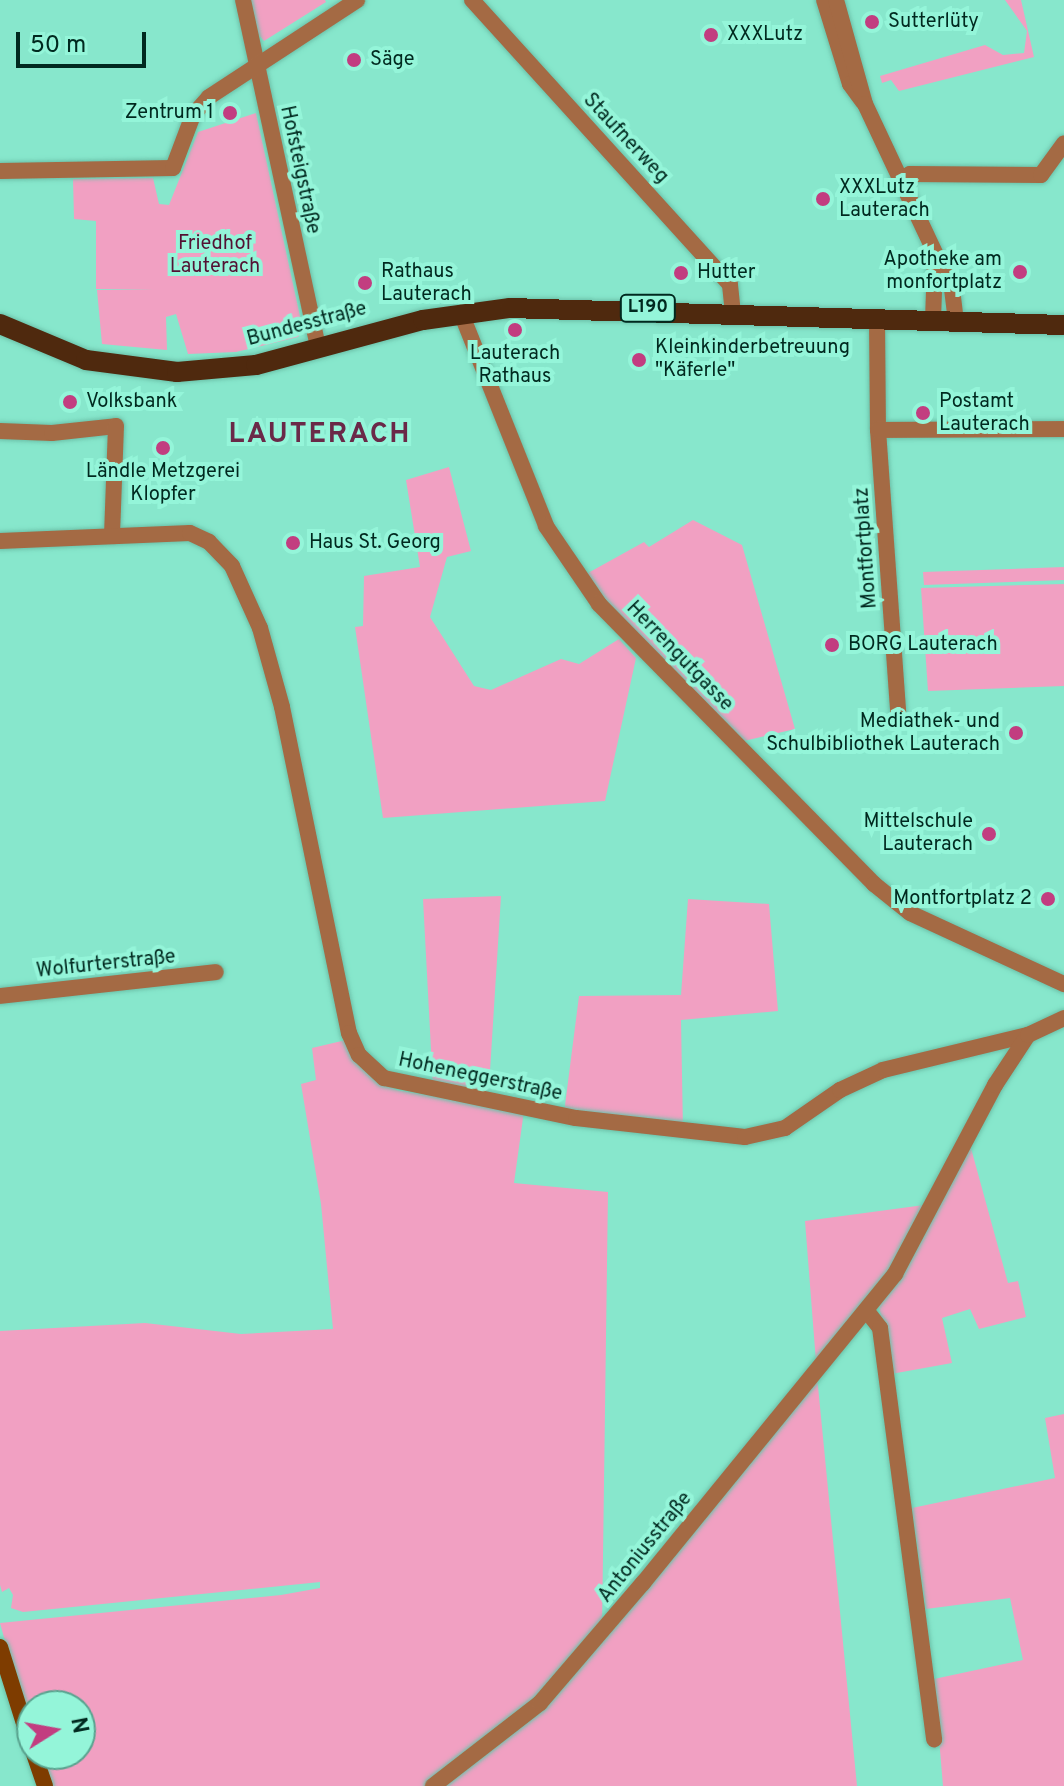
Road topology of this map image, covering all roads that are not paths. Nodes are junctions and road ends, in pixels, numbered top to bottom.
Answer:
1 (243, 0) edge
2 (357, 0) edge
3 (472, 0) edge
4 (824, 0) edge
5 (836, 0) edge
6 (254, 63) junction
7 (865, 104) junction
8 (1064, 143) edge
9 (0, 171) edge
10 (898, 181) junction
11 (934, 257) junction
12 (733, 312) junction
13 (461, 313) junction
14 (877, 318) junction
15 (933, 320) junction
16 (956, 321) junction
17 (0, 324) edge
18 (1064, 325) edge
19 (318, 348) junction
20 (1064, 429) edge
21 (878, 430) junction
22 (0, 431) edge
23 (112, 536) junction
24 (0, 541) edge
25 (898, 711) dead end
26 (216, 972) dead end
27 (1064, 984) edge
28 (0, 996) edge
29 (1064, 1018) edge
30 (1028, 1035) junction
31 (866, 1310) junction
32 (0, 1647) edge
33 (16, 1698) edge
34 (934, 1739) dead end
35 (439, 1783) edge

1 - 6 street, Hofsteigstraße
2 - 6 street
3 - 12 street, Staufnerweg
4 - 7 street
5 - 7 street
6 - 9 street
6 - 19 street, Hofsteigstraße
7 - 10 street
8 - 10 street
10 - 11 street
11 - 15 street
11 - 16 street
12 - 13 main road, Bundesstraße / L190
12 - 14 main road, Bundesstraße / L190
13 - 19 main road, Bundesstraße / L190
13 - 27 street, Herrengutgasse
14 - 15 main road, Bundesstraße / L190
14 - 21 street, Montfortplatz
15 - 16 main road, Bundesstraße / L190
16 - 18 main road, Bundesstraße / L190
17 - 19 main road, Bundesstraße / L190
20 - 21 street
21 - 25 street, Montfortplatz
22 - 23 street
23 - 24 street, Hoheneggerstraße
23 - 30 street, Hoheneggerstraße
26 - 28 street, Wolfurterstraße
29 - 30 street
30 - 31 street, Antoniusstraße
31 - 34 street
31 - 35 street, Antoniusstraße
32 - 33 street

